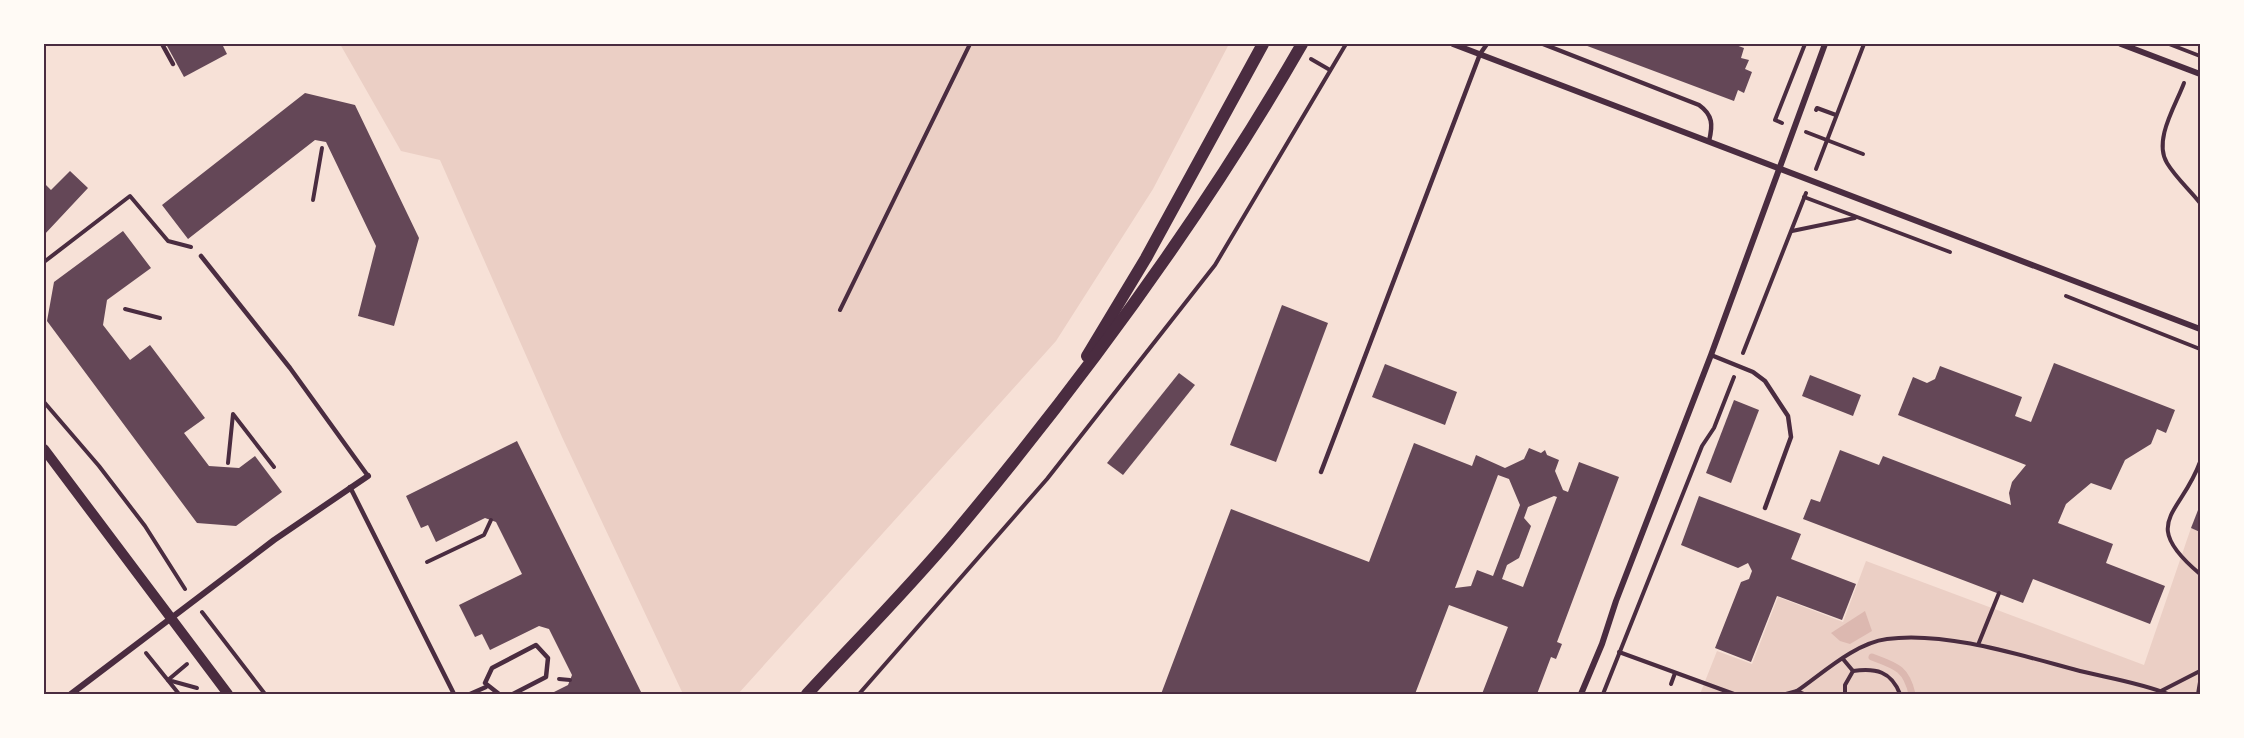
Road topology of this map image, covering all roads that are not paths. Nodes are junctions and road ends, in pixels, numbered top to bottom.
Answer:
1 (162, 44) edge
2 (1263, 44) edge
3 (1302, 44) edge
4 (1453, 44) edge
5 (1487, 44) edge
6 (1543, 44) edge
7 (1826, 44) edge
8 (2121, 44) edge
9 (1480, 54) junction
10 (173, 64) dead end
11 (2200, 74) edge
12 (1709, 141) junction
13 (1780, 169) junction
14 (201, 256) road end
15 (2200, 329) edge
16 (1711, 355) junction
17 (1055, 408) junction
18 (44, 449) edge
19 (1321, 472) dead end
20 (368, 476) joint
21 (351, 487) junction
22 (1765, 508) dead end
23 (171, 619) junction
24 (486, 687) junction
25 (71, 694) edge
26 (228, 694) edge
27 (454, 694) edge
28 (470, 694) edge
29 (499, 694) edge
30 (513, 694) edge
31 (805, 694) edge
32 (1581, 694) edge

1 - 10 lane
2 - 17 main road
3 - 17 main road
4 - 9 street
5 - 9 lane
6 - 12 lane
7 - 13 street
8 - 11 street
9 - 12 street
9 - 19 lane
12 - 13 street
13 - 15 street
13 - 16 street
14 - 20 lane
16 - 22 lane
16 - 32 street
17 - 31 main road
18 - 23 street
20 - 21 street
21 - 23 street
21 - 27 lane
23 - 25 street
23 - 26 street
24 - 28 lane
24 - 29 lane
24 - 30 lane

